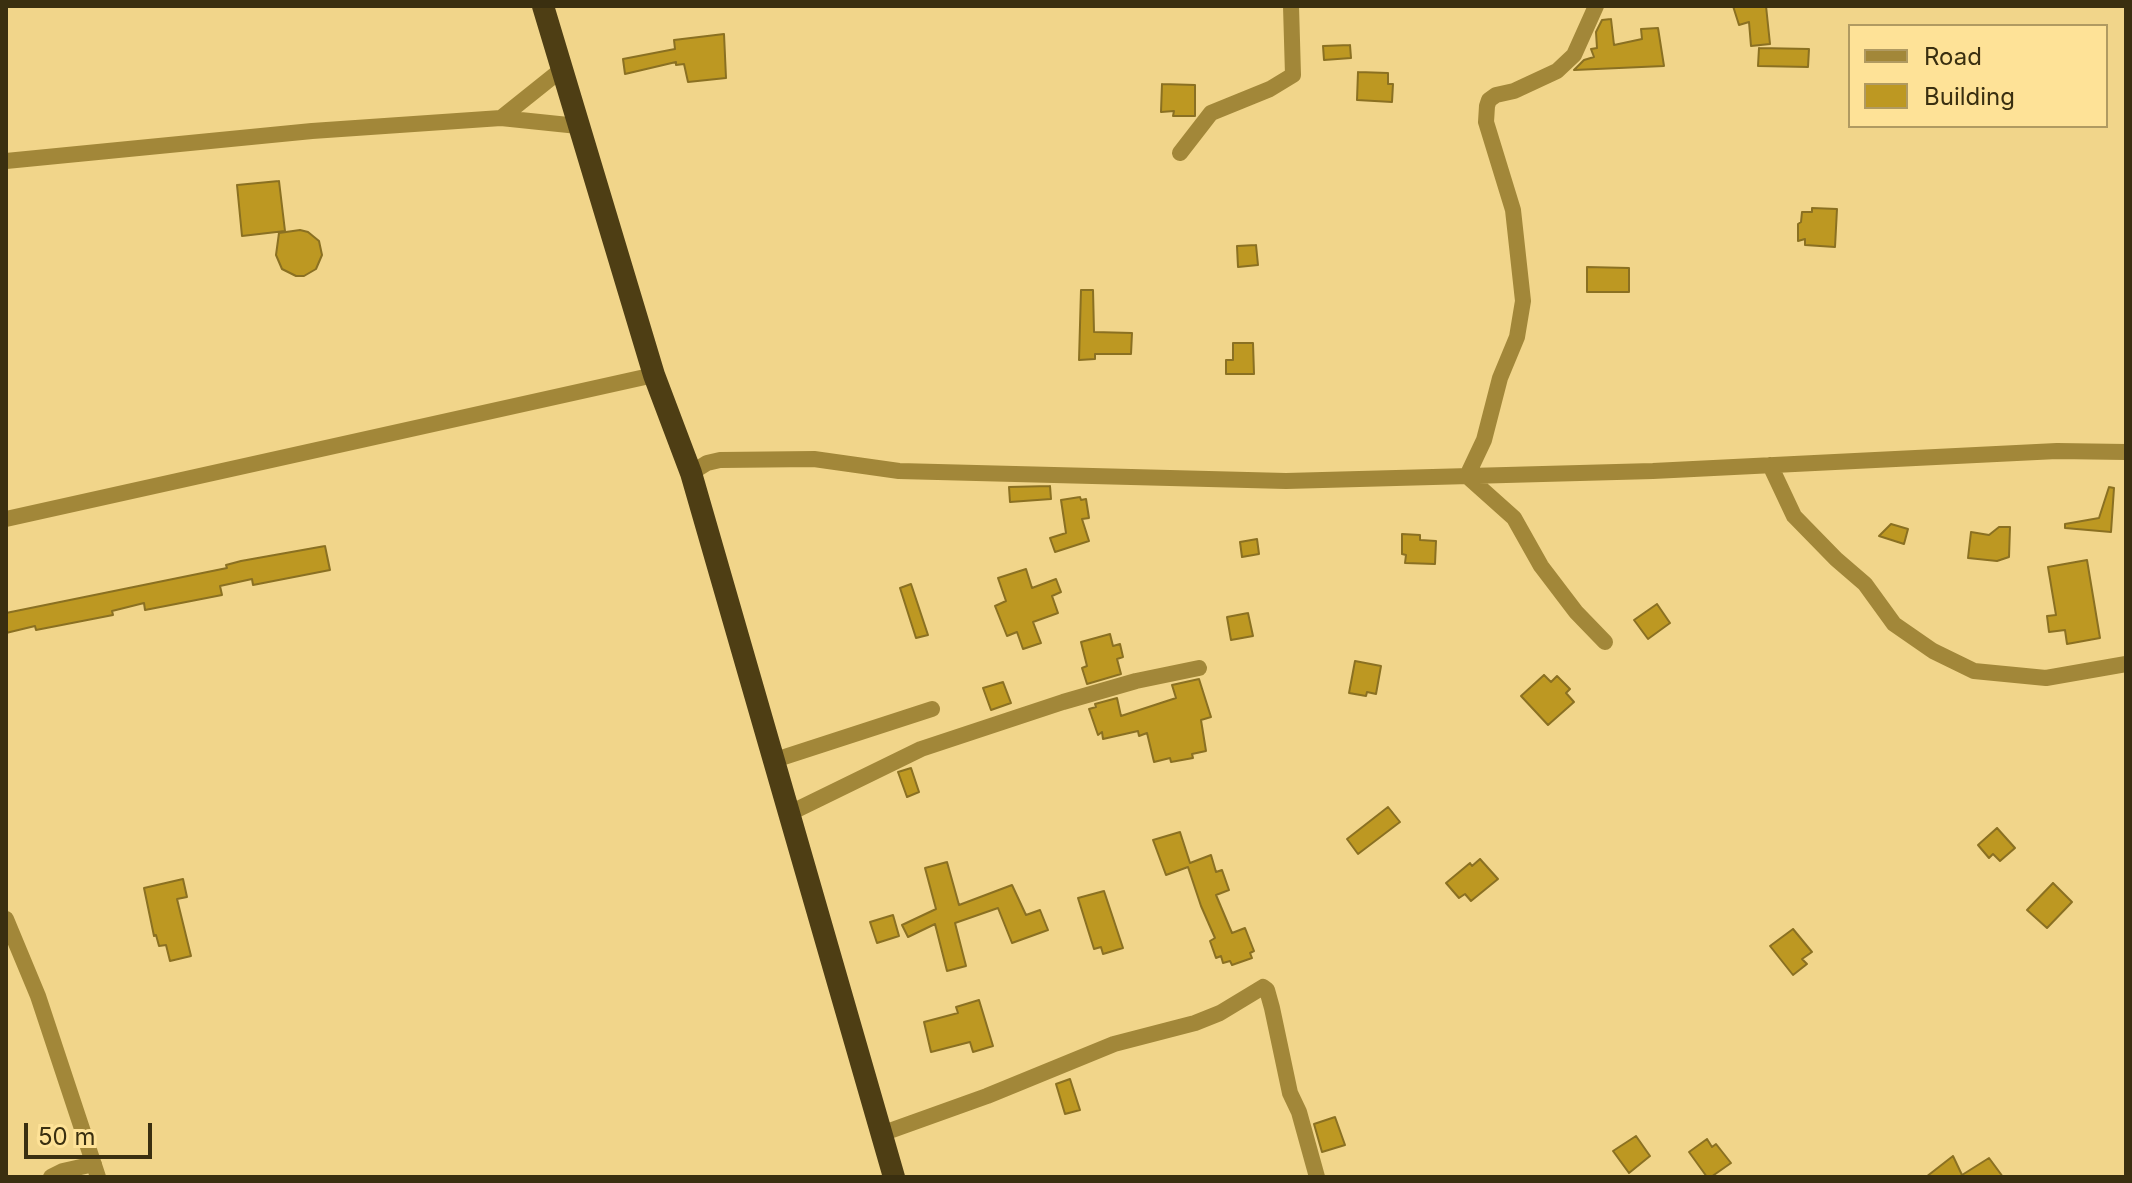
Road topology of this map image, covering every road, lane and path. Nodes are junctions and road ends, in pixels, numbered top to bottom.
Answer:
1 (543, 6) edge
2 (1291, 6) edge
3 (1596, 6) edge
4 (561, 70) junction
5 (501, 118) junction
6 (578, 126) junction
7 (1180, 153) dead end
8 (6, 161) edge
9 (654, 375) junction
10 (2126, 452) edge
11 (1770, 465) junction
12 (691, 473) junction
13 (1467, 476) junction
14 (6, 519) edge
15 (1605, 642) dead end
16 (2126, 664) edge
17 (1199, 668) dead end
18 (932, 709) dead end
19 (775, 760) junction
20 (790, 813) junction
21 (6, 919) edge
22 (881, 1134) junction
23 (96, 1170) edge
24 (51, 1177) edge
25 (894, 1177) edge
26 (1317, 1177) edge

1 - 4 highway
2 - 7 street
3 - 13 street
4 - 5 street
4 - 6 highway
5 - 6 street
5 - 8 street
6 - 9 highway
9 - 12 highway
9 - 14 street
10 - 11 street
11 - 13 street
11 - 16 street
12 - 13 street
12 - 19 highway
13 - 15 street
17 - 20 street
18 - 19 street
19 - 20 highway
20 - 22 highway
21 - 23 street
22 - 25 highway
22 - 26 street
23 - 24 street

